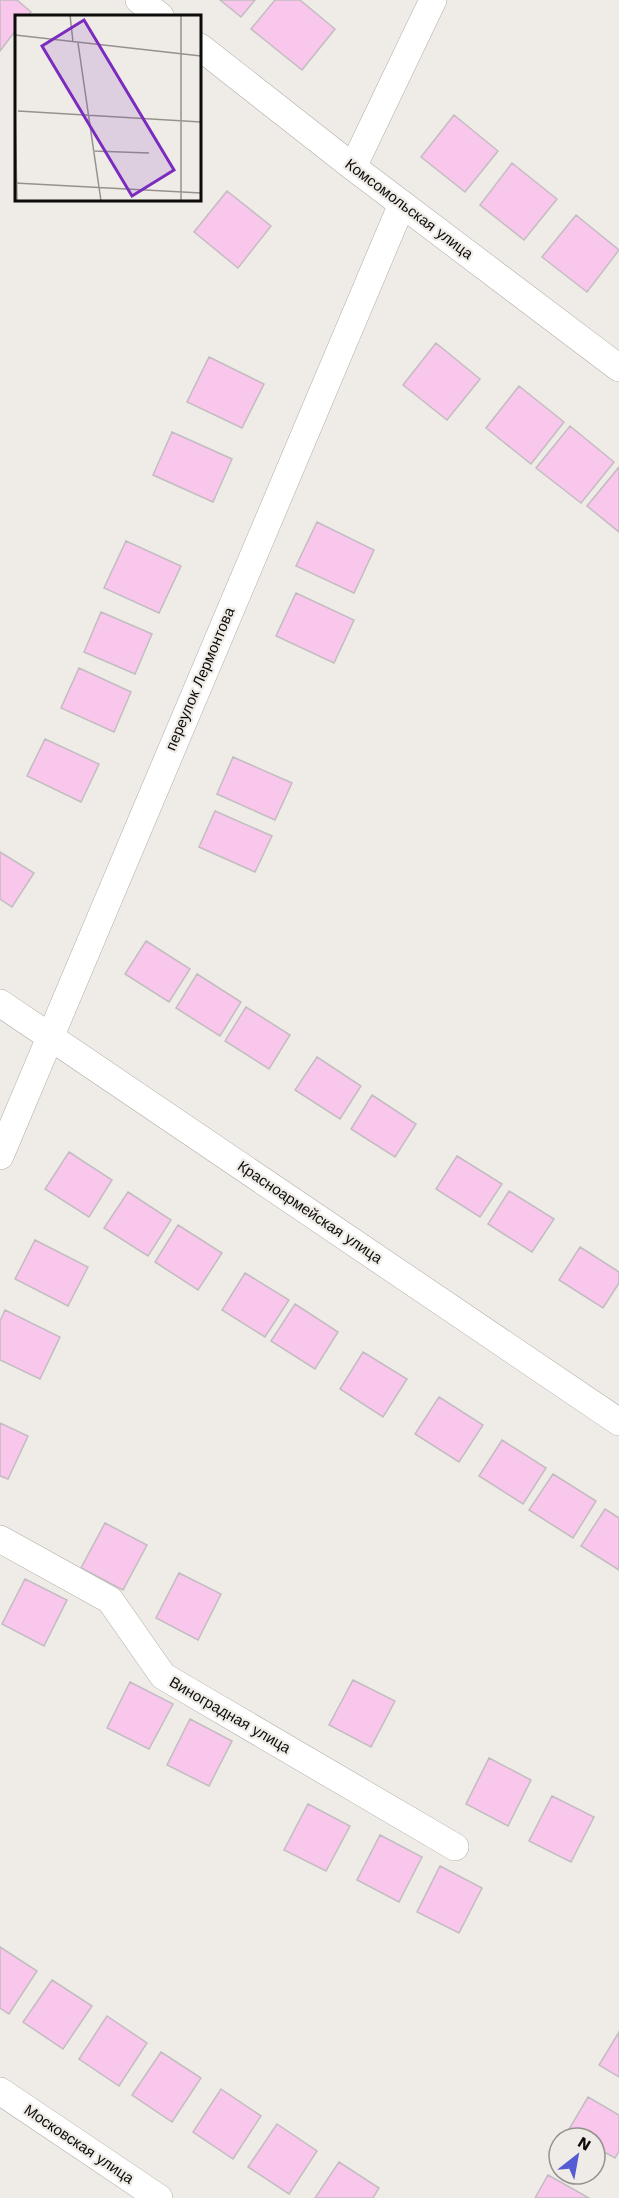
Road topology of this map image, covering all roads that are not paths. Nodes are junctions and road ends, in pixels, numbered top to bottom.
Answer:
1 (139, 0) edge
2 (433, 0) edge
3 (159, 15) edge
4 (201, 48) edge
5 (353, 166) junction
6 (402, 204) junction
7 (619, 368) edge
8 (0, 1003) edge
9 (49, 1036) junction
10 (0, 1156) edge
11 (619, 1422) edge
12 (0, 1539) edge
13 (455, 1847) dead end
14 (0, 2091) edge
15 (159, 2198) edge

1 - 3 street
2 - 5 street
4 - 5 street, Комсомольская улица
5 - 6 street, Комсомольская улица
6 - 7 street, Комсомольская улица
6 - 9 street, переулок Лермонтова
8 - 9 street, Красноармейская улица
9 - 10 street, переулок Лермонтова
9 - 11 street, Красноармейская улица
12 - 13 street, Виноградная улица
14 - 15 street, Московская улица

